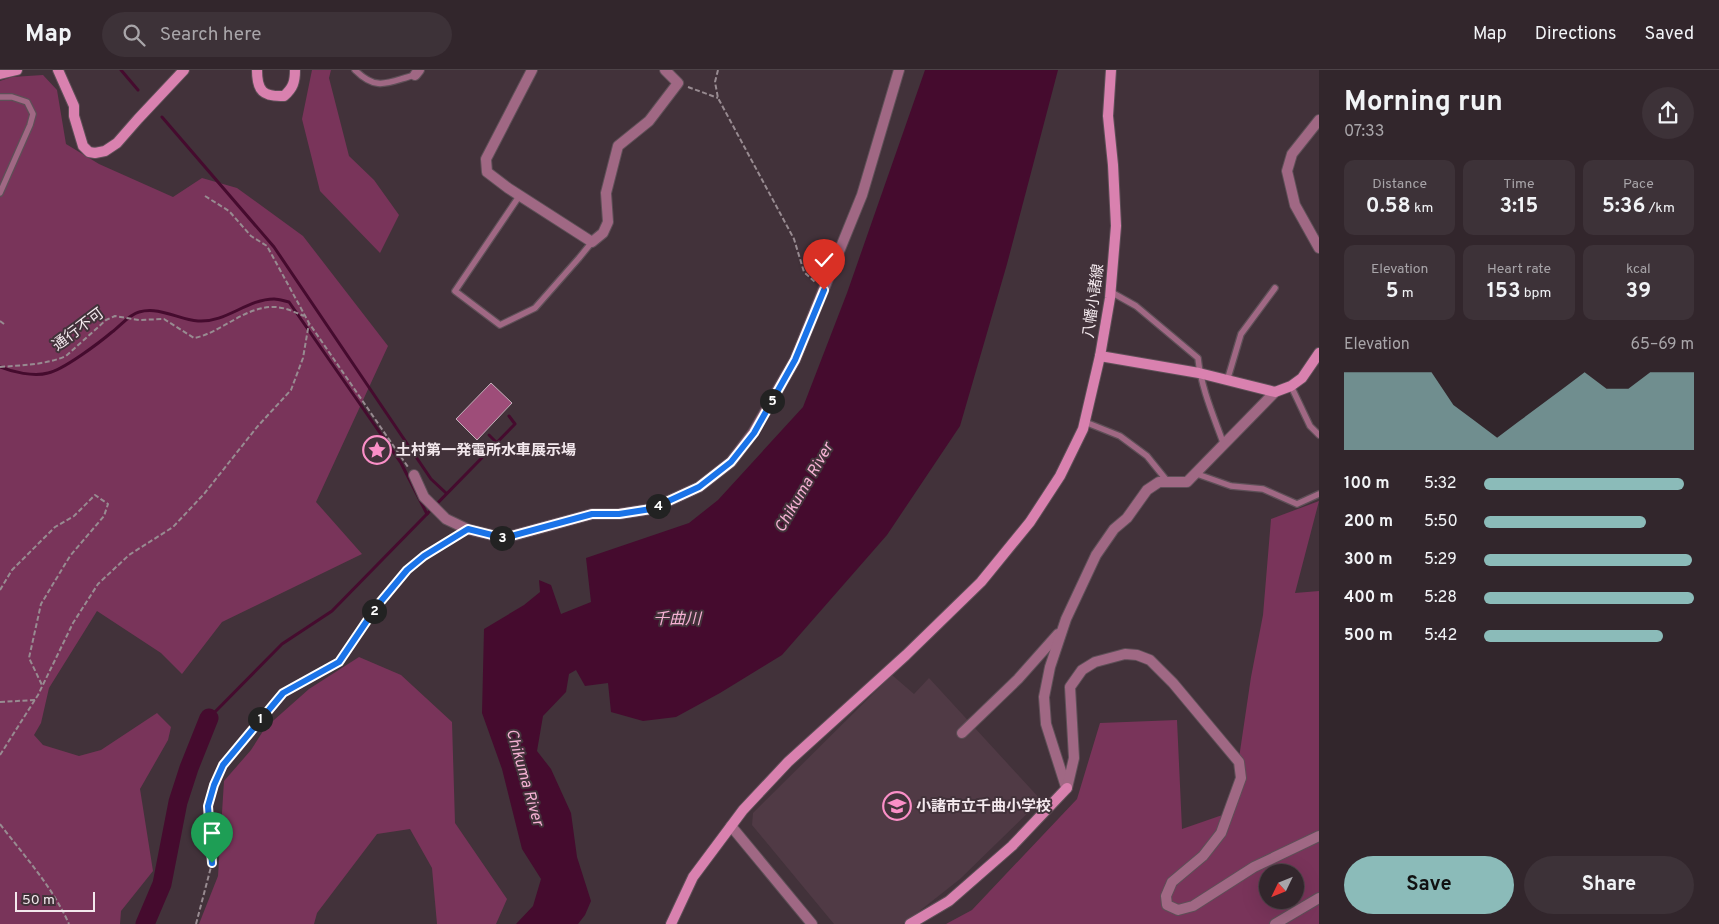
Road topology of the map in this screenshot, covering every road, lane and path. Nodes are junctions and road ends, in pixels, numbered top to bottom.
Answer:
1 (17, 70) edge
2 (58, 70) edge
3 (184, 70) edge
4 (257, 70) edge
5 (295, 70) edge
6 (354, 70) edge
7 (532, 70) edge
8 (665, 70) edge
9 (718, 70) edge
10 (899, 70) edge
11 (1111, 70) edge
12 (417, 73) edge
13 (0, 74) edge
14 (678, 83) junction
15 (0, 98) edge
16 (718, 98) junction
17 (1319, 120) edge
18 (0, 193) edge
19 (520, 195) junction
20 (205, 196) dead end
21 (592, 242) junction
22 (1319, 248) edge
23 (1275, 288) dead end
24 (824, 290) junction
25 (1111, 292) junction
26 (305, 316) junction
27 (0, 321) edge
28 (309, 323) junction
29 (4, 324) dead end
30 (1319, 352) edge
31 (1100, 356) junction
32 (0, 367) edge
33 (1199, 373) junction
34 (1227, 381) junction
35 (1291, 386) junction
36 (1275, 392) junction
37 (1085, 422) junction
38 (1319, 435) edge
39 (1224, 445) junction
40 (1197, 474) junction
41 (414, 475) joint
42 (1168, 482) junction
43 (1319, 494) edge
44 (468, 529) junction
45 (0, 590) edge
46 (1062, 630) junction
47 (42, 686) junction
48 (34, 700) junction
49 (0, 702) edge
50 (962, 732) dead end
51 (0, 755) edge
52 (1067, 788) junction
53 (0, 824) edge
54 (730, 826) junction
55 (1319, 836) edge
56 (1319, 898) edge
57 (69, 924) edge
58 (196, 924) edge
59 (671, 924) edge
60 (812, 924) edge
61 (910, 924) edge
62 (1275, 924) edge

1 - 13 street
2 - 3 street
4 - 5 street
6 - 12 lane
7 - 19 street
8 - 14 street
9 - 16 path
10 - 24 street
11 - 25 street, 八幡小諸線
14 - 16 path
14 - 21 street
15 - 18 lane
16 - 24 path
17 - 22 street
19 - 21 street
19 - 21 lane
20 - 26 path
23 - 34 lane
24 - 44 street
25 - 31 street, 八幡小諸線
25 - 33 lane
26 - 28 path
26 - 32 path, 通行不可
27 - 29 path
28 - 41 path
28 - 47 path
30 - 35 street
31 - 33 street, 八幡小諸線
31 - 37 street
33 - 34 street, 八幡小諸線
33 - 39 lane
34 - 36 street, 八幡小諸線
35 - 36 street
35 - 38 lane
36 - 39 street
37 - 42 lane
37 - 54 street
39 - 40 street
40 - 42 street
40 - 43 lane
41 - 44 street
42 - 46 street
44 - 58 path
45 - 47 path
46 - 50 street
46 - 52 street
47 - 48 path
48 - 49 path
48 - 51 path
52 - 55 street
52 - 61 street
53 - 57 path
54 - 59 street
54 - 60 street
56 - 62 street

